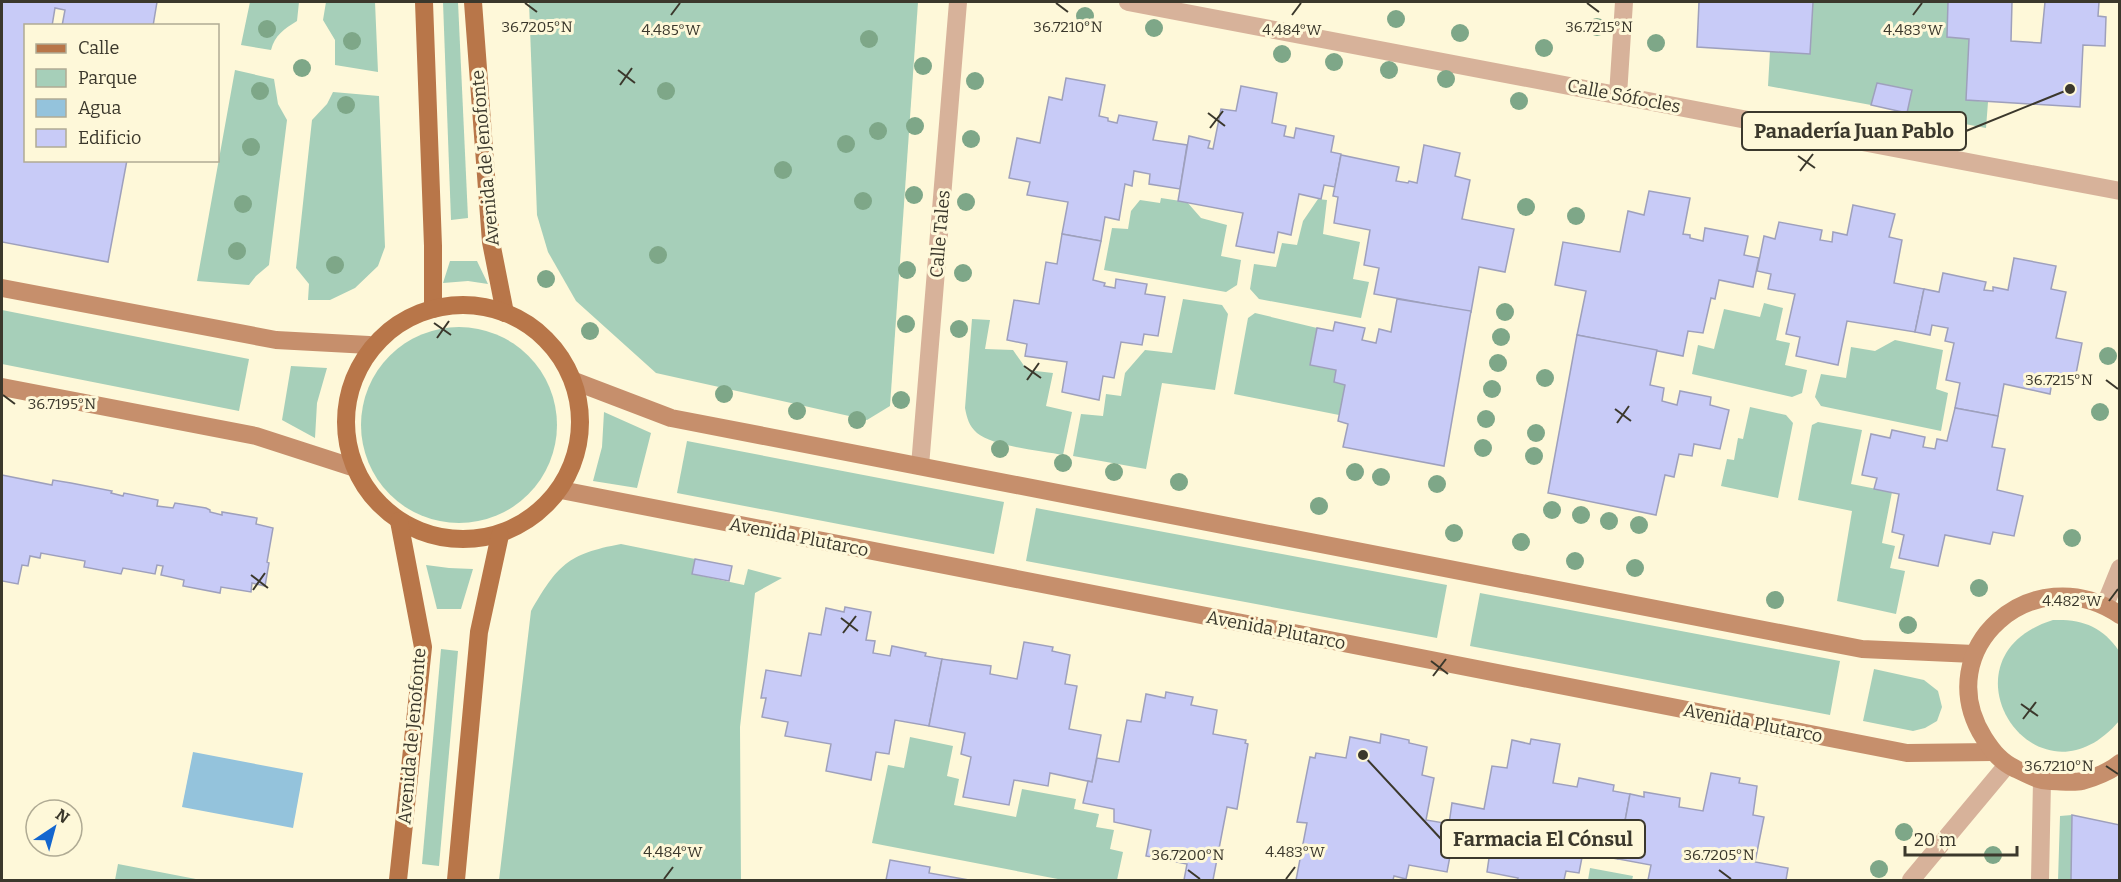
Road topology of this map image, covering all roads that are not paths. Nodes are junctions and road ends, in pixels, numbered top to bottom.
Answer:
1 (424, 2) edge
2 (473, 2) edge
3 (958, 2) edge
4 (1128, 2) edge
5 (1624, 2) edge
6 (1618, 94) junction
7 (2120, 191) edge
8 (2, 288) edge
9 (433, 309) junction
10 (505, 313) junction
11 (369, 345) junction
12 (574, 381) junction
13 (2, 387) edge
14 (920, 466) junction
15 (355, 468) junction
16 (561, 490) junction
17 (399, 521) junction
18 (500, 535) junction
19 (2120, 568) edge
20 (2112, 610) edge
21 (1974, 654) junction
22 (1992, 752) junction
23 (2007, 765) junction
24 (2119, 765) edge
25 (2042, 781) junction
26 (398, 880) edge
27 (456, 880) edge
28 (1911, 880) edge
29 (2040, 880) edge

1 - 9 main road
2 - 10 main road, Avenida de Jenofonte
3 - 14 street, Calle Tales
4 - 6 street, Calle Sófocles
5 - 6 street
6 - 7 street, Calle Sófocles
8 - 11 main road
9 - 10 main road
9 - 11 main road
10 - 12 main road
11 - 15 main road
12 - 14 main road
12 - 16 main road
13 - 15 main road
14 - 21 main road
15 - 17 main road
16 - 18 main road
16 - 22 main road, Avenida Plutarco
17 - 18 main road
17 - 26 main road, Avenida de Jenofonte
18 - 27 main road
19 - 20 street
20 - 21 main road
21 - 22 main road
22 - 23 main road
23 - 25 main road
23 - 28 street
24 - 25 main road
25 - 29 street

